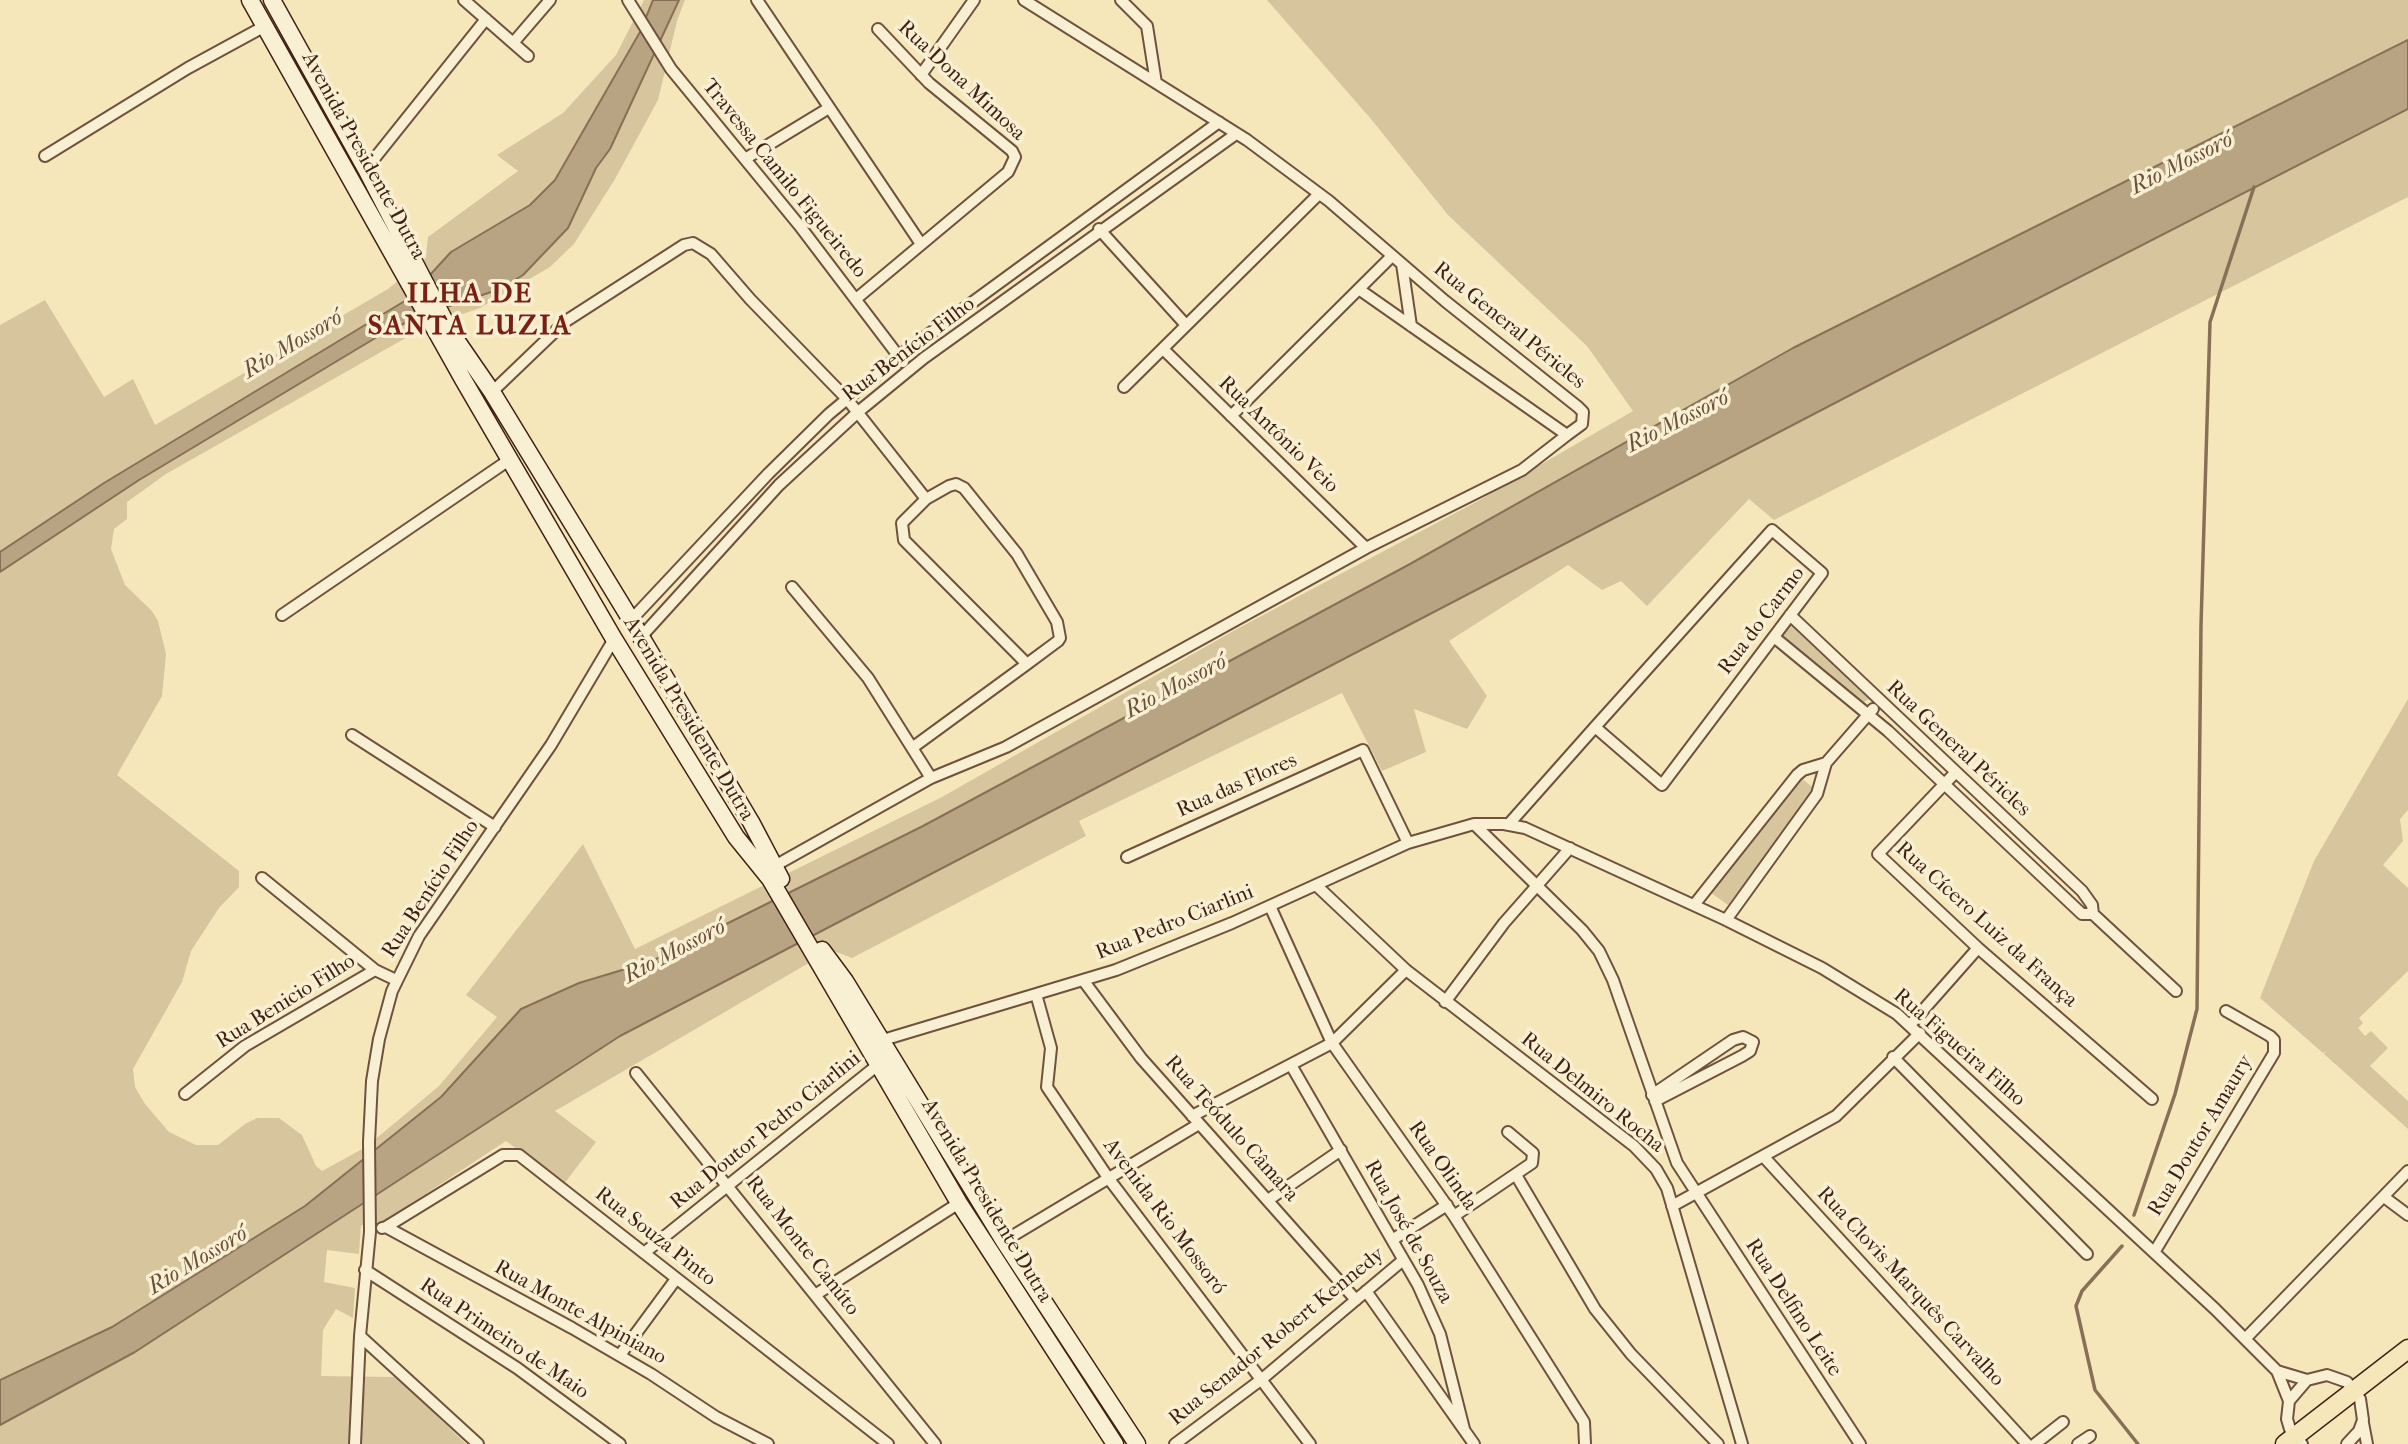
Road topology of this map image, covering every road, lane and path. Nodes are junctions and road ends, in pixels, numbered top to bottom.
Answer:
1 (250, 0) edge
2 (272, 0) edge
3 (464, 0) edge
4 (550, 0) edge
5 (757, 0) edge
6 (974, 0) edge
7 (1024, 0) edge
8 (1121, 0) edge
9 (630, 5) edge
10 (486, 19) junction
11 (265, 26) junction
12 (878, 29) dead end
13 (513, 43) junction
14 (528, 56) dead end
15 (921, 75) junction
16 (319, 83) junction
17 (1156, 83) junction
18 (303, 91) junction
19 (829, 108) junction
20 (1219, 122) junction
21 (1236, 134) junction
22 (45, 156) dead end
23 (745, 159) junction
24 (366, 169) junction
25 (1319, 194) junction
26 (1090, 219) junction
27 (1102, 232) junction
28 (921, 244) junction
29 (1392, 256) junction
30 (1402, 264) junction
31 (409, 269) junction
32 (1360, 290) junction
33 (856, 299) junction
34 (1186, 325) junction
35 (1411, 326) junction
36 (445, 333) junction
37 (1163, 349) junction
38 (899, 356) junction
39 (909, 369) junction
40 (1124, 387) dead end
41 (492, 392) junction
42 (847, 399) junction
43 (858, 412) junction
44 (1231, 416) junction
45 (1567, 435) junction
46 (783, 459) junction
47 (509, 460) junction
48 (795, 470) junction
49 (926, 499) junction
50 (577, 532) junction
51 (559, 542) junction
52 (1366, 548) junction
53 (696, 551) junction
54 (708, 563) junction
55 (792, 587) dead end
56 (282, 615) dead end
57 (1790, 615) junction
58 (631, 620) junction
59 (641, 637) junction
60 (1774, 637) junction
61 (614, 639) junction
62 (1027, 664) junction
63 (1879, 701) junction
64 (1869, 714) junction
65 (1595, 727) junction
66 (352, 735) dead end
67 (912, 748) junction
68 (1826, 763) junction
69 (1955, 773) junction
70 (931, 778) junction
71 (1946, 784) junction
72 (1474, 824) junction
73 (1508, 825) junction
74 (495, 827) junction
75 (1408, 843) junction
76 (1570, 848) junction
77 (1127, 857) dead end
78 (772, 873) junction
79 (262, 878) dead end
80 (1317, 886) junction
81 (1536, 886) junction
82 (1694, 905) junction
83 (1269, 906) junction
84 (2093, 914) junction
85 (1726, 920) junction
86 (1978, 948) junction
87 (820, 954) junction
88 (375, 970) junction
89 (1406, 970) junction
90 (396, 980) junction
91 (1083, 980) junction
92 (2176, 991) dead end
93 (1036, 994) junction
94 (1445, 1002) junction
95 (2226, 1011) dead end
96 (1910, 1025) junction
97 (1920, 1034) junction
98 (883, 1040) junction
99 (1332, 1043) junction
100 (1893, 1057) junction
101 (880, 1064) junction
102 (1291, 1065) junction
103 (636, 1073) dead end
104 (185, 1094) dead end
105 (1653, 1098) junction
106 (2152, 1099) dead end
107 (1196, 1120) junction
108 (1508, 1132) dead end
109 (1341, 1150) junction
110 (1763, 1156) junction
111 (2408, 1171) edge
112 (1516, 1175) junction
113 (1110, 1179) junction
114 (730, 1187) junction
115 (1695, 1194) junction
116 (2384, 1196) junction
117 (1268, 1200) junction
118 (959, 1203) junction
119 (1447, 1205) junction
120 (1672, 1206) junction
121 (2408, 1215) edge
122 (1454, 1216) junction
123 (386, 1227) junction
124 (370, 1232) junction
125 (1392, 1240) junction
126 (1004, 1241) junction
127 (2155, 1251) junction
128 (644, 1253) junction
129 (2087, 1254) dead end
130 (1402, 1261) junction
131 (365, 1270) junction
132 (676, 1279) junction
133 (1366, 1291) junction
134 (815, 1295) junction
135 (1356, 1300) junction
136 (360, 1336) junction
137 (2245, 1339) junction
138 (1074, 1349) junction
139 (2408, 1349) edge
140 (620, 1355) junction
141 (1060, 1360) junction
142 (2277, 1371) junction
143 (1262, 1379) junction
144 (2306, 1380) junction
145 (2355, 1390) junction
146 (2289, 1401) junction
147 (2362, 1420) junction
148 (2063, 1422) dead end
149 (1464, 1429) junction
150 (2090, 1436) dead end
151 (2294, 1442) edge
152 (355, 1444) edge
153 (478, 1444) edge
154 (620, 1444) edge
155 (768, 1444) edge
156 (888, 1444) edge
157 (935, 1444) edge
158 (1115, 1444) edge
159 (1137, 1444) edge
160 (1175, 1444) edge
161 (1310, 1444) edge
162 (1474, 1444) edge
163 (1585, 1444) edge
164 (1718, 1444) edge
165 (1742, 1444) edge
166 (1860, 1444) edge
167 (2027, 1444) edge
168 (2035, 1444) edge
169 (2078, 1444) edge
170 (2347, 1444) edge
171 (2367, 1444) edge

1 - 11 main road, Avenida Presidente Dutra
2 - 16 main road, Avenida Presidente Dutra
3 - 10 street
4 - 13 street
5 - 19 street
6 - 15 street
7 - 17 street, Rua General Péricles
8 - 17 street
9 - 23 street, Travessa Camilo Figueiredo
10 - 13 street
10 - 24 street
11 - 18 main road, Avenida Presidente Dutra
11 - 22 street
12 - 15 street, Rua Dona Mimosa
13 - 14 street
15 - 28 street, Rua Dona Mimosa
16 - 18 main road
16 - 24 main road, Avenida Presidente Dutra
17 - 20 street, Rua General Péricles
18 - 31 main road, Avenida Presidente Dutra
19 - 23 street
19 - 28 street
20 - 21 street, Rua General Péricles
20 - 26 street, Rua Benício Filho
21 - 25 street, Rua General Péricles
21 - 27 street, Rua Benício Filho
23 - 33 street, Travessa Camilo Figueiredo
24 - 31 main road, Avenida Presidente Dutra
25 - 29 street, Rua General Péricles
25 - 34 street
26 - 27 street
26 - 38 street, Rua Benício Filho
27 - 34 street
27 - 39 street, Rua Benício Filho
28 - 33 street, Rua Dona Mimosa
29 - 30 street, Rua General Péricles
29 - 32 street
30 - 35 street, Rua General Péricles
30 - 45 street, Rua General Péricles
31 - 36 main road, Avenida Presidente Dutra
32 - 35 street
32 - 44 street
33 - 38 street, Travessa Camilo Figueiredo
34 - 37 street
35 - 45 street
36 - 41 main road, Avenida Presidente Dutra
36 - 47 main road, Avenida Presidente Dutra
37 - 40 street
37 - 44 street, Rua Antônio Veio
38 - 39 street, Travessa Camilo Figueiredo
38 - 42 street, Rua Benício Filho
39 - 43 street, Rua Benício Filho
41 - 42 street
41 - 50 main road, Avenida Presidente Dutra
42 - 43 street
42 - 46 street, Rua Benício Filho
43 - 48 street, Rua Benício Filho
43 - 49 street
44 - 52 street, Rua Antônio Veio
45 - 52 street
46 - 48 street
46 - 53 street, Rua Benício Filho
47 - 51 main road, Avenida Presidente Dutra
47 - 56 street
48 - 54 street, Rua Benício Filho
49 - 62 street
49 - 62 street
50 - 51 main road
50 - 58 main road, Avenida Presidente Dutra
51 - 61 main road, Avenida Presidente Dutra
52 - 70 street
53 - 54 street
53 - 58 street, Rua Benício Filho
54 - 59 street, Rua Benício Filho
55 - 67 street
57 - 60 street, Rua do Carmo
57 - 63 street, Rua General Péricles
57 - 65 street, Rua do Carmo
58 - 59 main road, Avenida Presidente Dutra
59 - 78 main road, Avenida Presidente Dutra
60 - 64 street, Rua General Péricles
60 - 65 street, Rua do Carmo
61 - 74 street, Rua Benício Filho
61 - 78 main road, Avenida Presidente Dutra
62 - 67 street
63 - 64 street
63 - 69 street, Rua General Péricles
64 - 68 street
64 - 71 street, Rua General Péricles
65 - 73 street, Rua do Carmo
66 - 74 street
67 - 70 street
68 - 82 street
68 - 85 street
69 - 71 street, Rua Cícero Luiz da França
69 - 84 street, Rua General Péricles
70 - 78 street
71 - 84 street, Rua General Péricles
71 - 86 street, Rua Cícero Luiz da França
72 - 73 street, Rua Figueira Filho
72 - 75 street, Rua Pedro Ciarlini
72 - 81 street, Rua Delfino Leite
73 - 76 street, Rua Figueira Filho
74 - 90 street, Rua Benício Filho
75 - 77 street, Rua das Flores
75 - 80 street, Rua Pedro Ciarlini
76 - 81 street
76 - 82 street, Rua Figueira Filho
78 - 87 main road, Avenida Presidente Dutra
79 - 88 street, Rua Benicio Filho
80 - 83 street, Rua Pedro Ciarlini
80 - 89 street, Rua Delmiro Rocha
81 - 94 street
81 - 105 street, Rua Delfino Leite
82 - 85 street, Rua Figueira Filho
83 - 91 street, Rua Pedro Ciarlini
83 - 99 street, Rua Olinda
84 - 92 street, Rua General Péricles
85 - 96 street, Rua Figueira Filho
86 - 96 street
86 - 106 street, Rua Cícero Luiz da França
87 - 98 main road, Avenida Presidente Dutra
87 - 101 main road, Avenida Presidente Dutra
88 - 90 street, Rua Benicio Filho
88 - 104 street, Rua Benicio Filho
89 - 94 street, Rua Delmiro Rocha
89 - 99 street
90 - 124 street, Rua Benício Filho
91 - 93 street, Rua Pedro Ciarlini
91 - 107 street, Rua Teódulo Câmara
93 - 98 street, Rua Pedro Ciarlini
93 - 113 street, Avenida Rio Mossoró
94 - 120 street, Rua Delmiro Rocha
95 - 127 street, Rua Doutor Amaury
96 - 97 street, Rua Figueira Filho
97 - 100 street
97 - 127 street, Rua Figueira Filho
98 - 126 main road, Avenida Presidente Dutra
99 - 102 street
99 - 119 street, Rua Olinda
100 - 110 street
100 - 129 street
101 - 114 street, Rua Doutor Pedro Ciarlini
101 - 118 main road, Avenida Presidente Dutra
102 - 107 street
102 - 109 street, Rua José de Souza
103 - 114 street, Rua Monte Canúto
105 - 105 street
105 - 115 street, Rua Delfino Leite
107 - 113 street
107 - 117 street, Rua Teódulo Câmara
108 - 112 street
109 - 117 street
109 - 125 street, Rua José de Souza
110 - 115 street
110 - 167 street, Rua Clovis Marquês Carvalho
111 - 116 street
112 - 122 street
112 - 164 street
113 - 126 street
113 - 143 street, Avenida Rio Mossoró
114 - 128 street, Rua Doutor Pedro Ciarlini
114 - 134 street, Rua Monte Canúto
115 - 120 street
115 - 166 street, Rua Delfino Leite
116 - 121 street
116 - 137 street
117 - 135 street, Rua Teódulo Câmara
118 - 134 street
118 - 141 main road, Avenida Presidente Dutra
119 - 122 street, Rua Olinda
119 - 125 street
120 - 165 street, Rua Delmiro Rocha
122 - 163 street, Rua Olinda
123 - 124 street
123 - 128 street, Rua Souza Pinto
123 - 140 street, Rua Monte Alpiniano
124 - 131 street, Rua Benício Filho
125 - 130 street, Rua José de Souza
126 - 138 main road, Avenida Presidente Dutra
127 - 137 street, Rua Figueira Filho
128 - 132 street, Rua Souza Pinto
130 - 133 street, Rua Senador Robert Kennedy
130 - 149 street, Rua José de Souza
131 - 136 street, Rua Benício Filho
131 - 154 street, Rua Primeiro de Maio
132 - 140 street
132 - 156 street, Rua Souza Pinto
133 - 135 street, Rua Senador Robert Kennedy
133 - 149 street, Rua José de Souza
134 - 157 street, Rua Monte Canúto
135 - 143 street, Rua Senador Robert Kennedy
136 - 152 street, Rua Benício Filho
136 - 153 street
137 - 142 street, Rua Figueira Filho
138 - 141 main road
138 - 159 main road, Avenida Presidente Dutra
139 - 145 main road
140 - 155 street, Rua Monte Alpiniano
141 - 158 main road, Avenida Presidente Dutra
142 - 144 street, Rua Figueira Filho
142 - 146 street, Rua Figueira Filho
143 - 160 street, Rua Senador Robert Kennedy
143 - 161 street, Avenida Rio Mossoró
144 - 145 street, Rua Figueira Filho
144 - 146 street
145 - 147 street
145 - 151 main road
146 - 151 street, Rua Figueira Filho
147 - 170 street
147 - 171 street
148 - 168 street
149 - 162 street, Rua José de Souza
150 - 169 street

